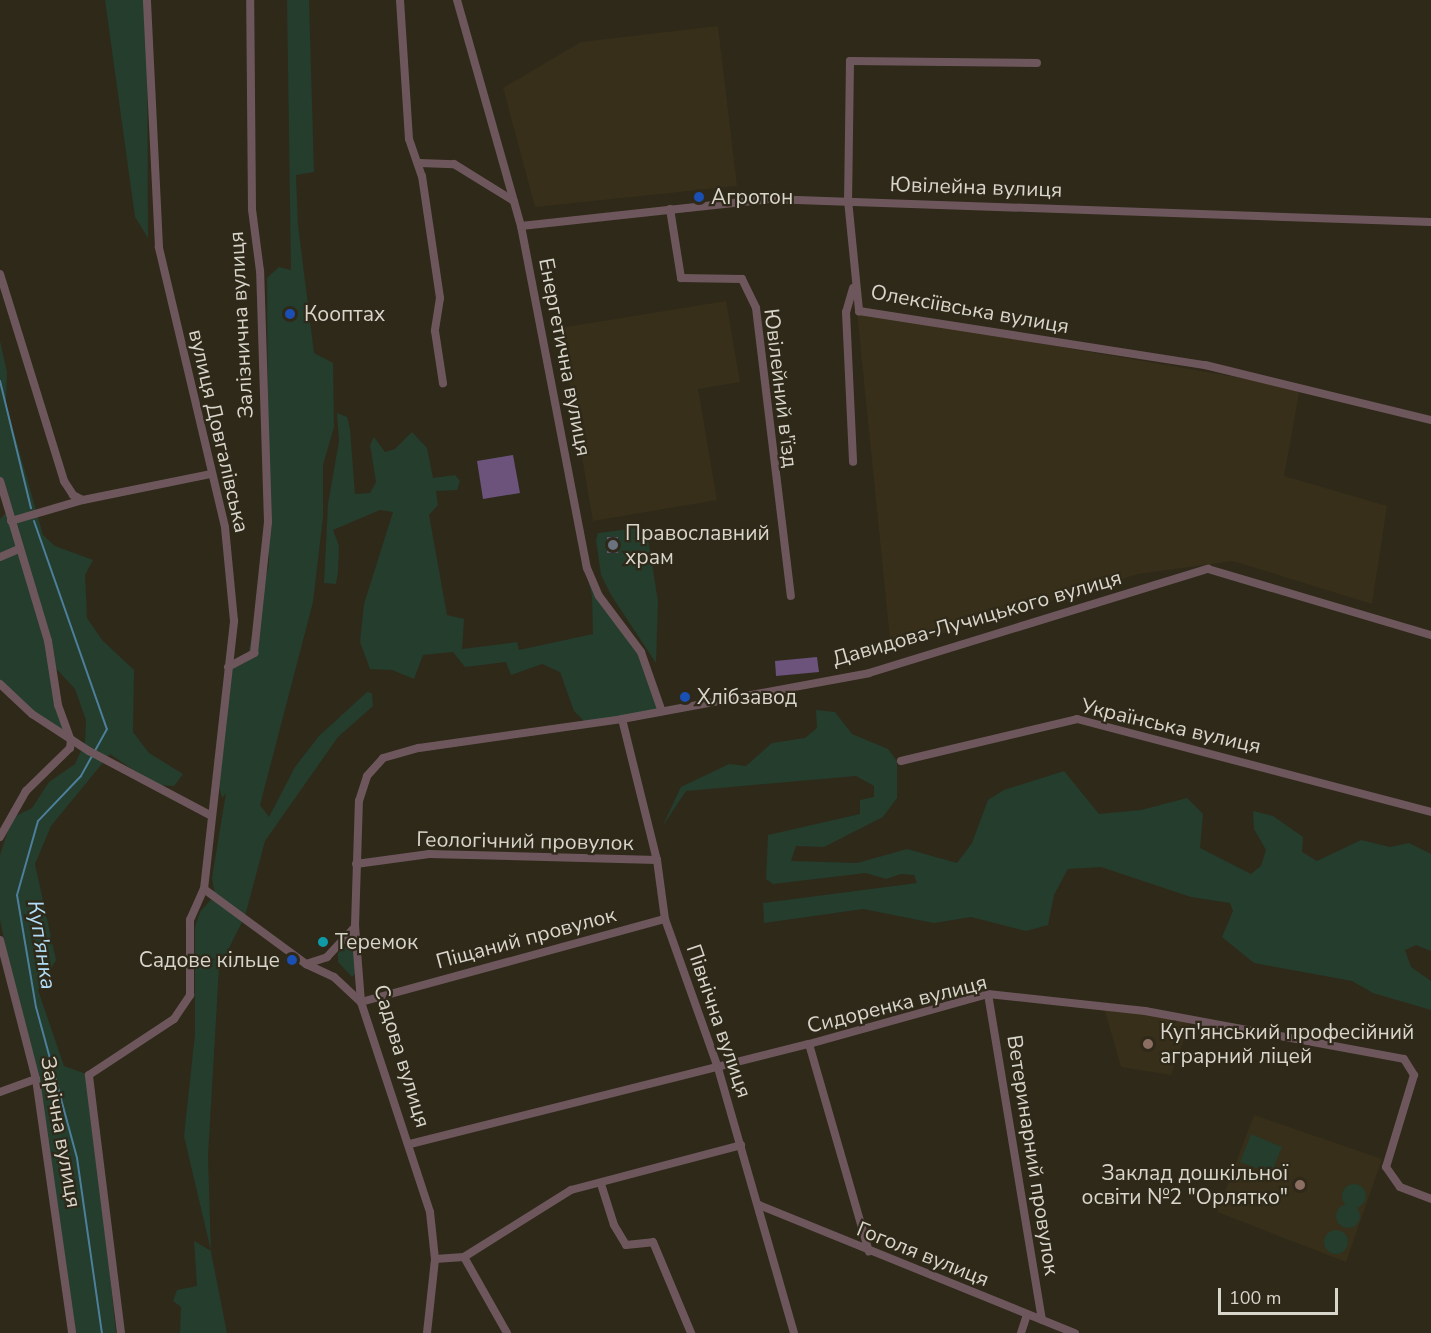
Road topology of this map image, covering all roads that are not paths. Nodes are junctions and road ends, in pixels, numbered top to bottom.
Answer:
1 (147, 0) edge
2 (249, 0) edge
3 (400, 0) edge
4 (457, 0) edge
5 (1037, 63) dead end
6 (420, 163) junction
7 (848, 200) junction
8 (514, 201) junction
9 (670, 209) junction
10 (1431, 222) edge
11 (521, 226) junction
12 (0, 274) edge
13 (854, 283) junction
14 (443, 383) dead end
15 (1431, 420) edge
16 (853, 462) dead end
17 (211, 474) junction
18 (0, 481) edge
19 (83, 500) junction
20 (11, 521) junction
21 (19, 549) junction
22 (0, 557) edge
23 (791, 596) dead end
24 (1431, 635) edge
25 (228, 667) junction
26 (0, 684) edge
27 (661, 709) junction
28 (622, 719) junction
29 (71, 740) junction
30 (383, 758) joint
31 (901, 761) dead end
32 (1431, 812) edge
33 (210, 815) junction
34 (0, 837) edge
35 (657, 860) junction
36 (356, 864) junction
37 (204, 889) junction
38 (664, 919) junction
39 (355, 926) junction
40 (0, 940) edge
41 (306, 964) junction
42 (988, 994) junction
43 (362, 1002) junction
44 (809, 1044) junction
45 (718, 1068) junction
46 (36, 1078) junction
47 (0, 1092) edge
48 (410, 1144) junction
49 (741, 1145) junction
50 (601, 1184) junction
51 (1431, 1199) edge
52 (759, 1205) junction
53 (869, 1252) junction
54 (464, 1257) junction
55 (435, 1259) junction
56 (1028, 1315) junction
57 (1042, 1320) junction
58 (72, 1333) edge
59 (121, 1333) edge
60 (428, 1333) edge
61 (507, 1333) edge
62 (691, 1333) edge
63 (794, 1333) edge
64 (1021, 1333) edge
65 (1075, 1333) edge

1 - 17 street, вулиця Довгалівська
2 - 25 street, Залізнична вулиця
3 - 6 street
4 - 8 street, Енергетична вулиця
5 - 7 street, Олексіївська вулиця
6 - 8 street
6 - 14 street
7 - 9 street, Ювілейна вулиця
7 - 10 street, Ювілейна вулиця
7 - 13 street, Олексіївська вулиця
8 - 11 street, Енергетична вулиця
9 - 11 street, Ювілейна вулиця
9 - 23 street, Ювілейний в'їзд
11 - 27 street, Енергетична вулиця
12 - 19 street
13 - 15 street, Олексіївська вулиця
13 - 16 street
17 - 19 street
17 - 25 street, вулиця Довгалівська
18 - 20 street
19 - 20 street
20 - 21 street
21 - 22 street
21 - 29 street
24 - 27 street, Давидова-Лучицького вулиця
25 - 33 street, вулиця Довгалівська
26 - 29 street
27 - 28 street, Давидова-Лучицького вулиця
28 - 30 street, Давидова-Лучицького вулиця
28 - 35 street, Північна вулиця
29 - 33 street
29 - 34 street
30 - 36 street, Садова вулиця
31 - 32 street, Українська вулиця
33 - 37 street, вулиця Довгалівська
35 - 36 street, Геологічний провулок
35 - 38 street, Північна вулиця
36 - 39 street, Садова вулиця
37 - 41 street
37 - 59 street, вулиця Довгалівська
38 - 43 street, Піщаний провулок
38 - 45 street, Північна вулиця
39 - 41 street
39 - 43 street, Садова вулиця
40 - 46 street, Зарічна вулиця
41 - 43 street
42 - 44 street, Сидоренка вулиця
42 - 51 street, Сидоренка вулиця
42 - 57 street, Ветеринарний провулок
43 - 48 street, Садова вулиця
44 - 45 street, Сидоренка вулиця
44 - 53 street
45 - 48 street, Сидоренка вулиця
45 - 49 street, Північна вулиця
46 - 47 street
46 - 58 street, Зарічна вулиця
48 - 55 street, Садова вулиця
49 - 50 street
49 - 52 street, Північна вулиця
50 - 54 street
50 - 62 street
52 - 53 street, Гоголя вулиця
52 - 63 street, Північна вулиця
53 - 56 street, Гоголя вулиця
54 - 55 street
54 - 61 street
55 - 60 street, Садова вулиця
56 - 57 street, Гоголя вулиця
56 - 64 street
57 - 65 street, Гоголя вулиця

